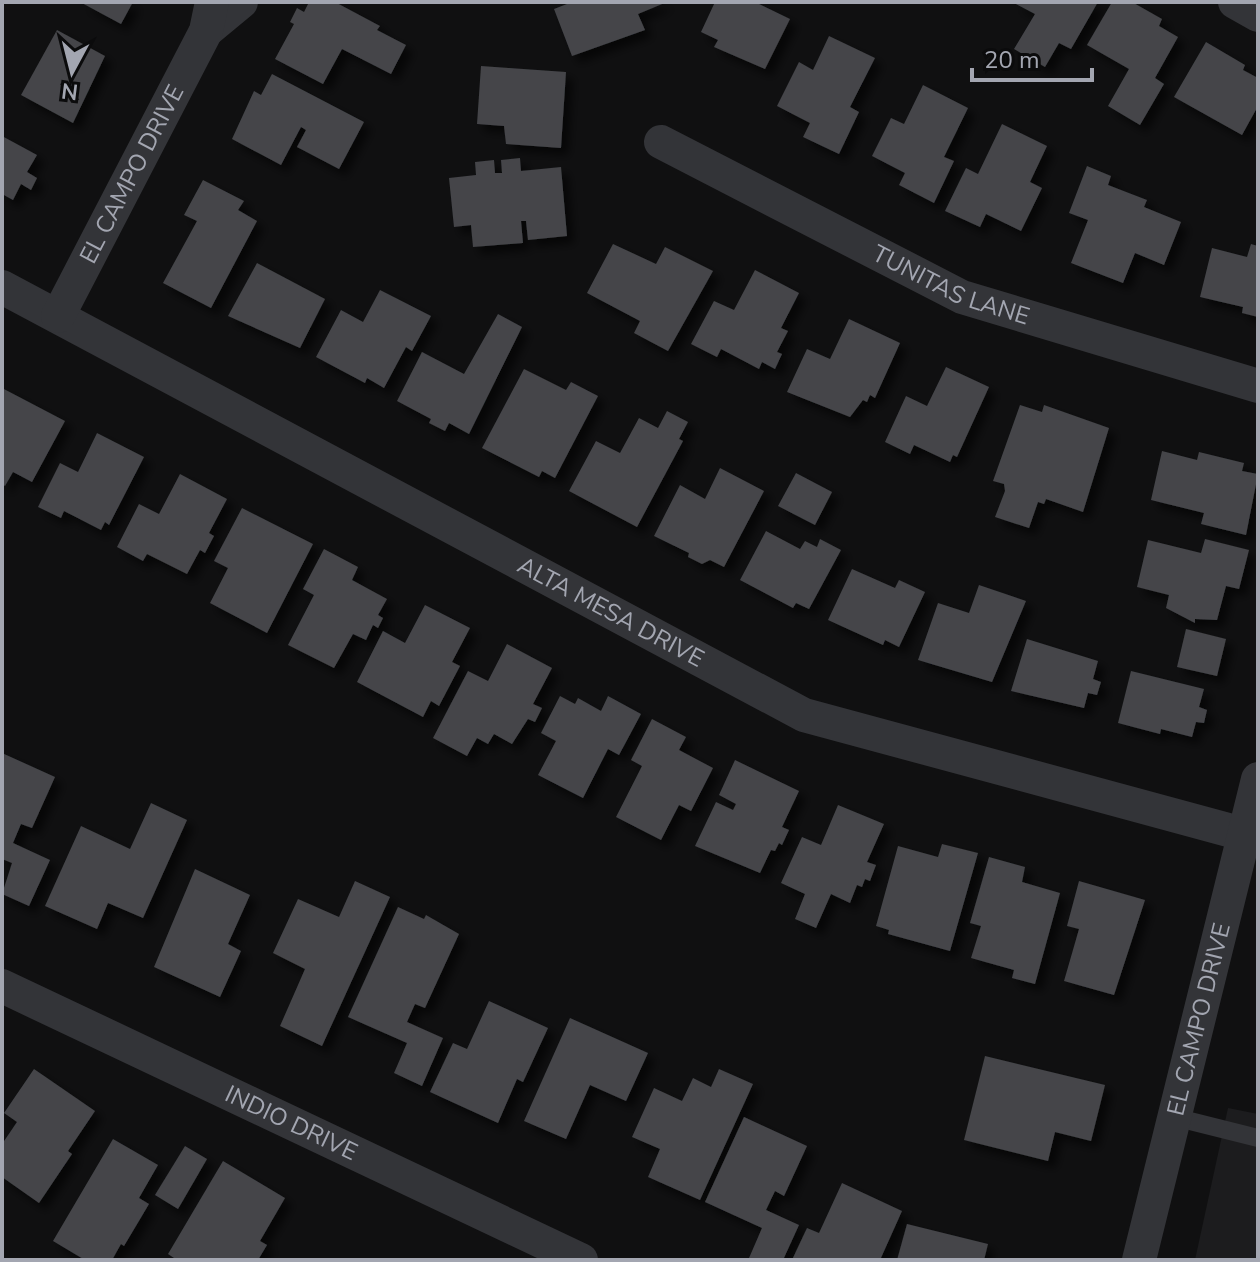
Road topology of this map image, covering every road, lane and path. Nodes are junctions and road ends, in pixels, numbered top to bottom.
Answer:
1 (241, 2) edge
2 (1235, 2) edge
3 (1258, 15) edge
4 (209, 17) edge
5 (661, 142) dead end
6 (2, 287) edge
7 (58, 316) junction
8 (1258, 386) edge
9 (1258, 779) edge
10 (1251, 837) edge
11 (2, 986) edge
12 (1174, 1117) junction
13 (1258, 1138) edge
14 (581, 1260) edge
15 (1139, 1260) edge

1 - 4 street, EL CAMPO DRIVE
2 - 3 street
4 - 7 street, EL CAMPO DRIVE
5 - 8 street, TUNITAS LANE
6 - 7 street, ALTA MESA DRIVE
7 - 10 street, ALTA MESA DRIVE
9 - 10 street, EL CAMPO DRIVE
10 - 12 street, EL CAMPO DRIVE
11 - 14 street, INDIO DRIVE
12 - 13 lane
12 - 15 street, EL CAMPO DRIVE

